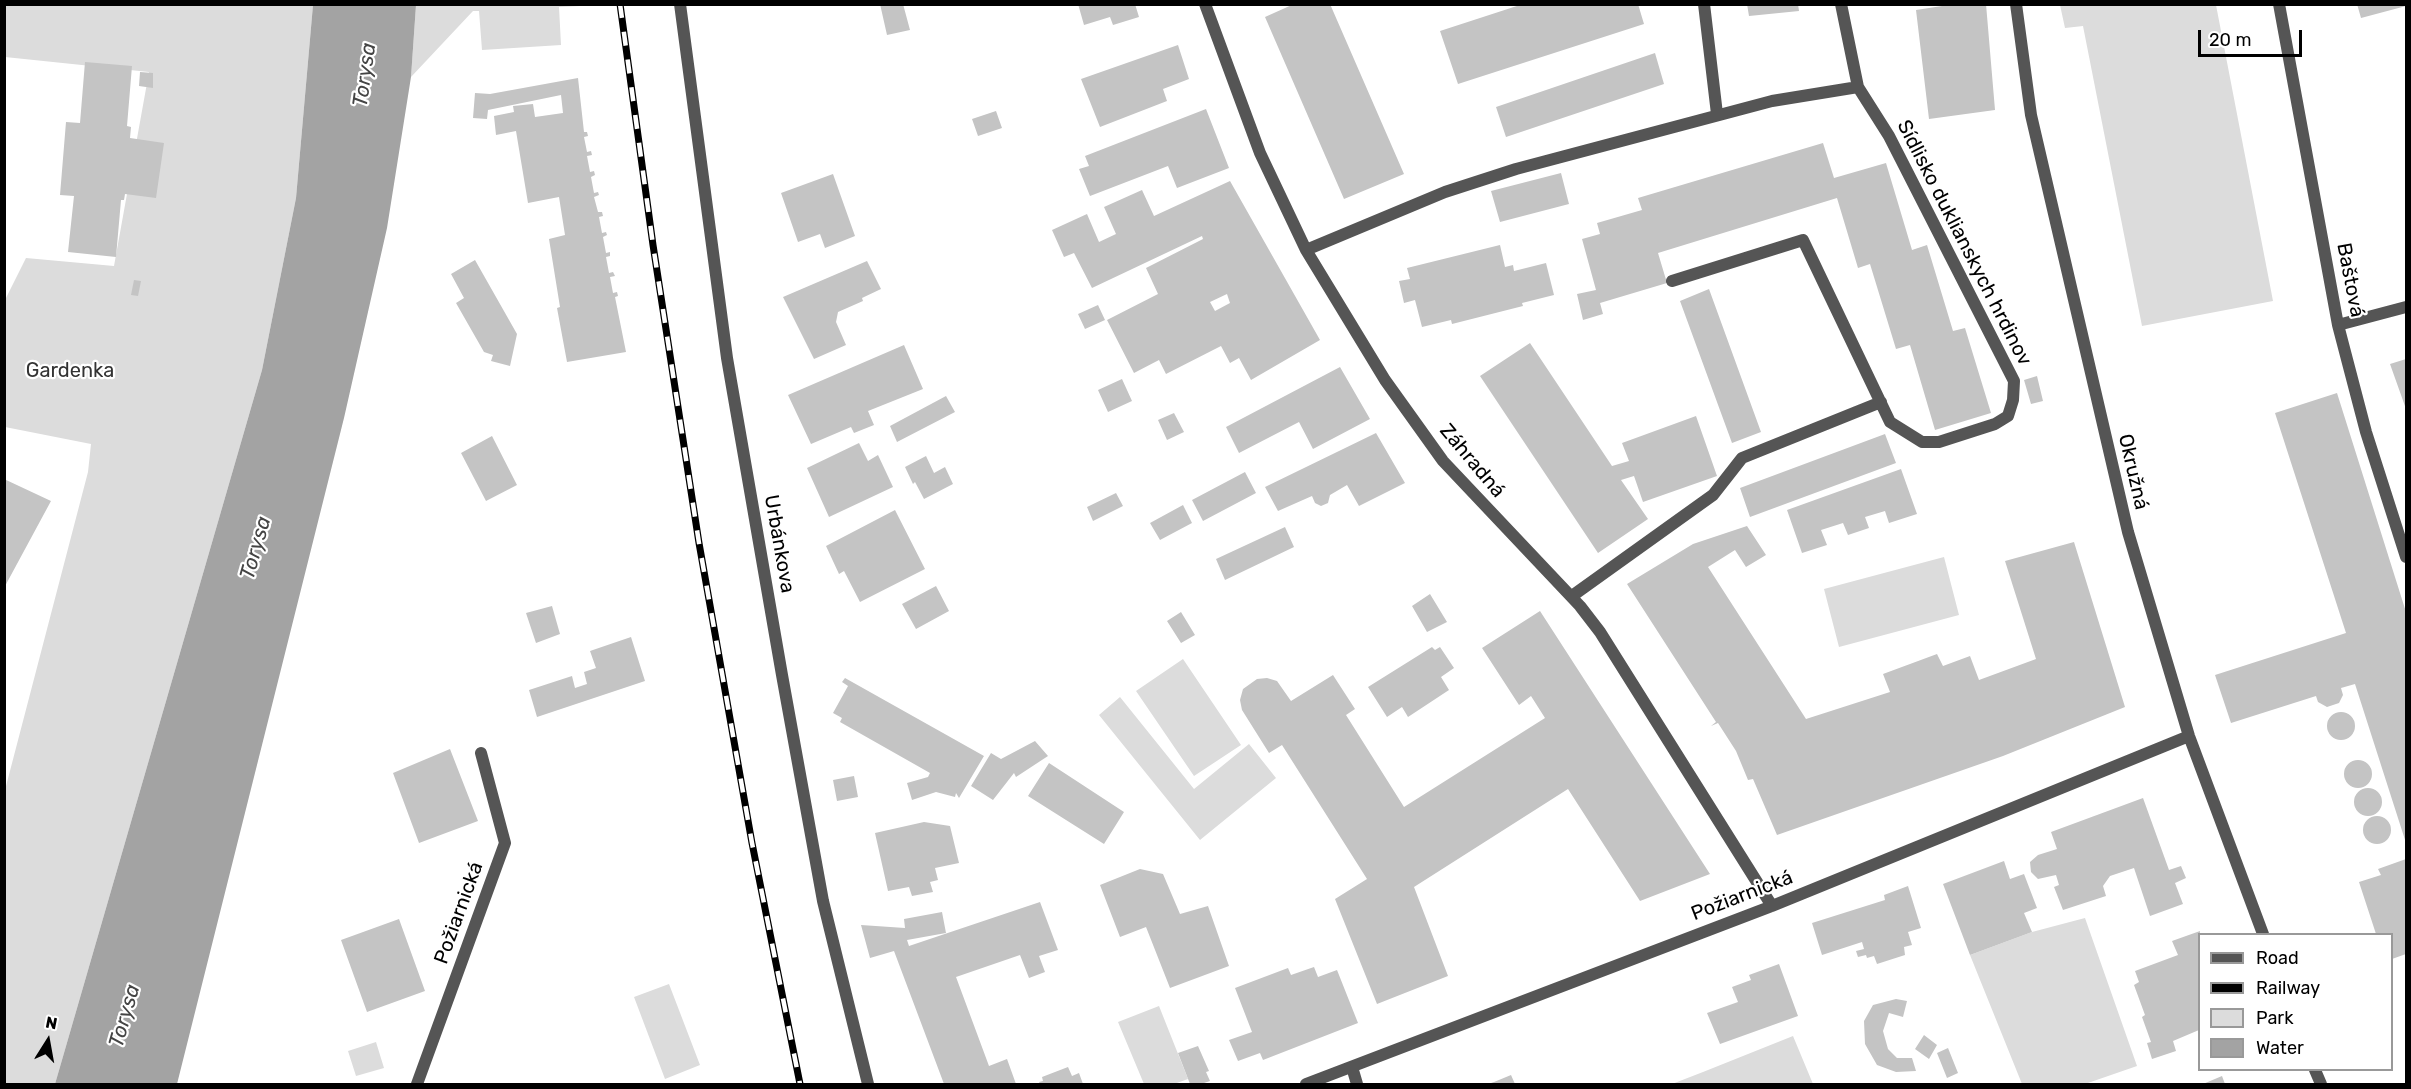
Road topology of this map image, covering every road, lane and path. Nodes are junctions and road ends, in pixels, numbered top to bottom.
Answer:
1 (680, 4) edge
2 (1205, 4) edge
3 (1704, 4) edge
4 (1841, 4) edge
5 (2016, 4) edge
6 (2279, 4) edge
7 (1858, 87) junction
8 (1717, 114) junction
9 (1306, 249) junction
10 (1672, 281) dead end
11 (2406, 307) edge
12 (2338, 325) junction
13 (1881, 402) junction
14 (2406, 557) edge
15 (1572, 596) junction
16 (2189, 736) junction
17 (481, 753) dead end
18 (1772, 906) junction
19 (2263, 933) edge
20 (1352, 1067) junction
21 (417, 1084) edge
22 (868, 1084) edge
23 (1306, 1084) edge
24 (1358, 1084) edge

1 - 22 street, Urbánkova
2 - 9 street, Záhradná
3 - 8 street
4 - 7 street, Sídlisko duklianskych hrdinov
5 - 16 street, Okružná
6 - 12 street, Baštová
7 - 8 street
7 - 13 street, Sídlisko duklianskych hrdinov
8 - 9 street
9 - 15 street, Záhradná
10 - 13 street, Sídlisko duklianskych hrdinov
11 - 12 street
12 - 14 street, Baštová
13 - 15 street
15 - 18 street, Záhradná
16 - 18 street, Požiarnická
16 - 19 street, Okružná
17 - 21 street, Požiarnická
18 - 20 street, Požiarnická
20 - 23 street, Požiarnická
20 - 24 street

